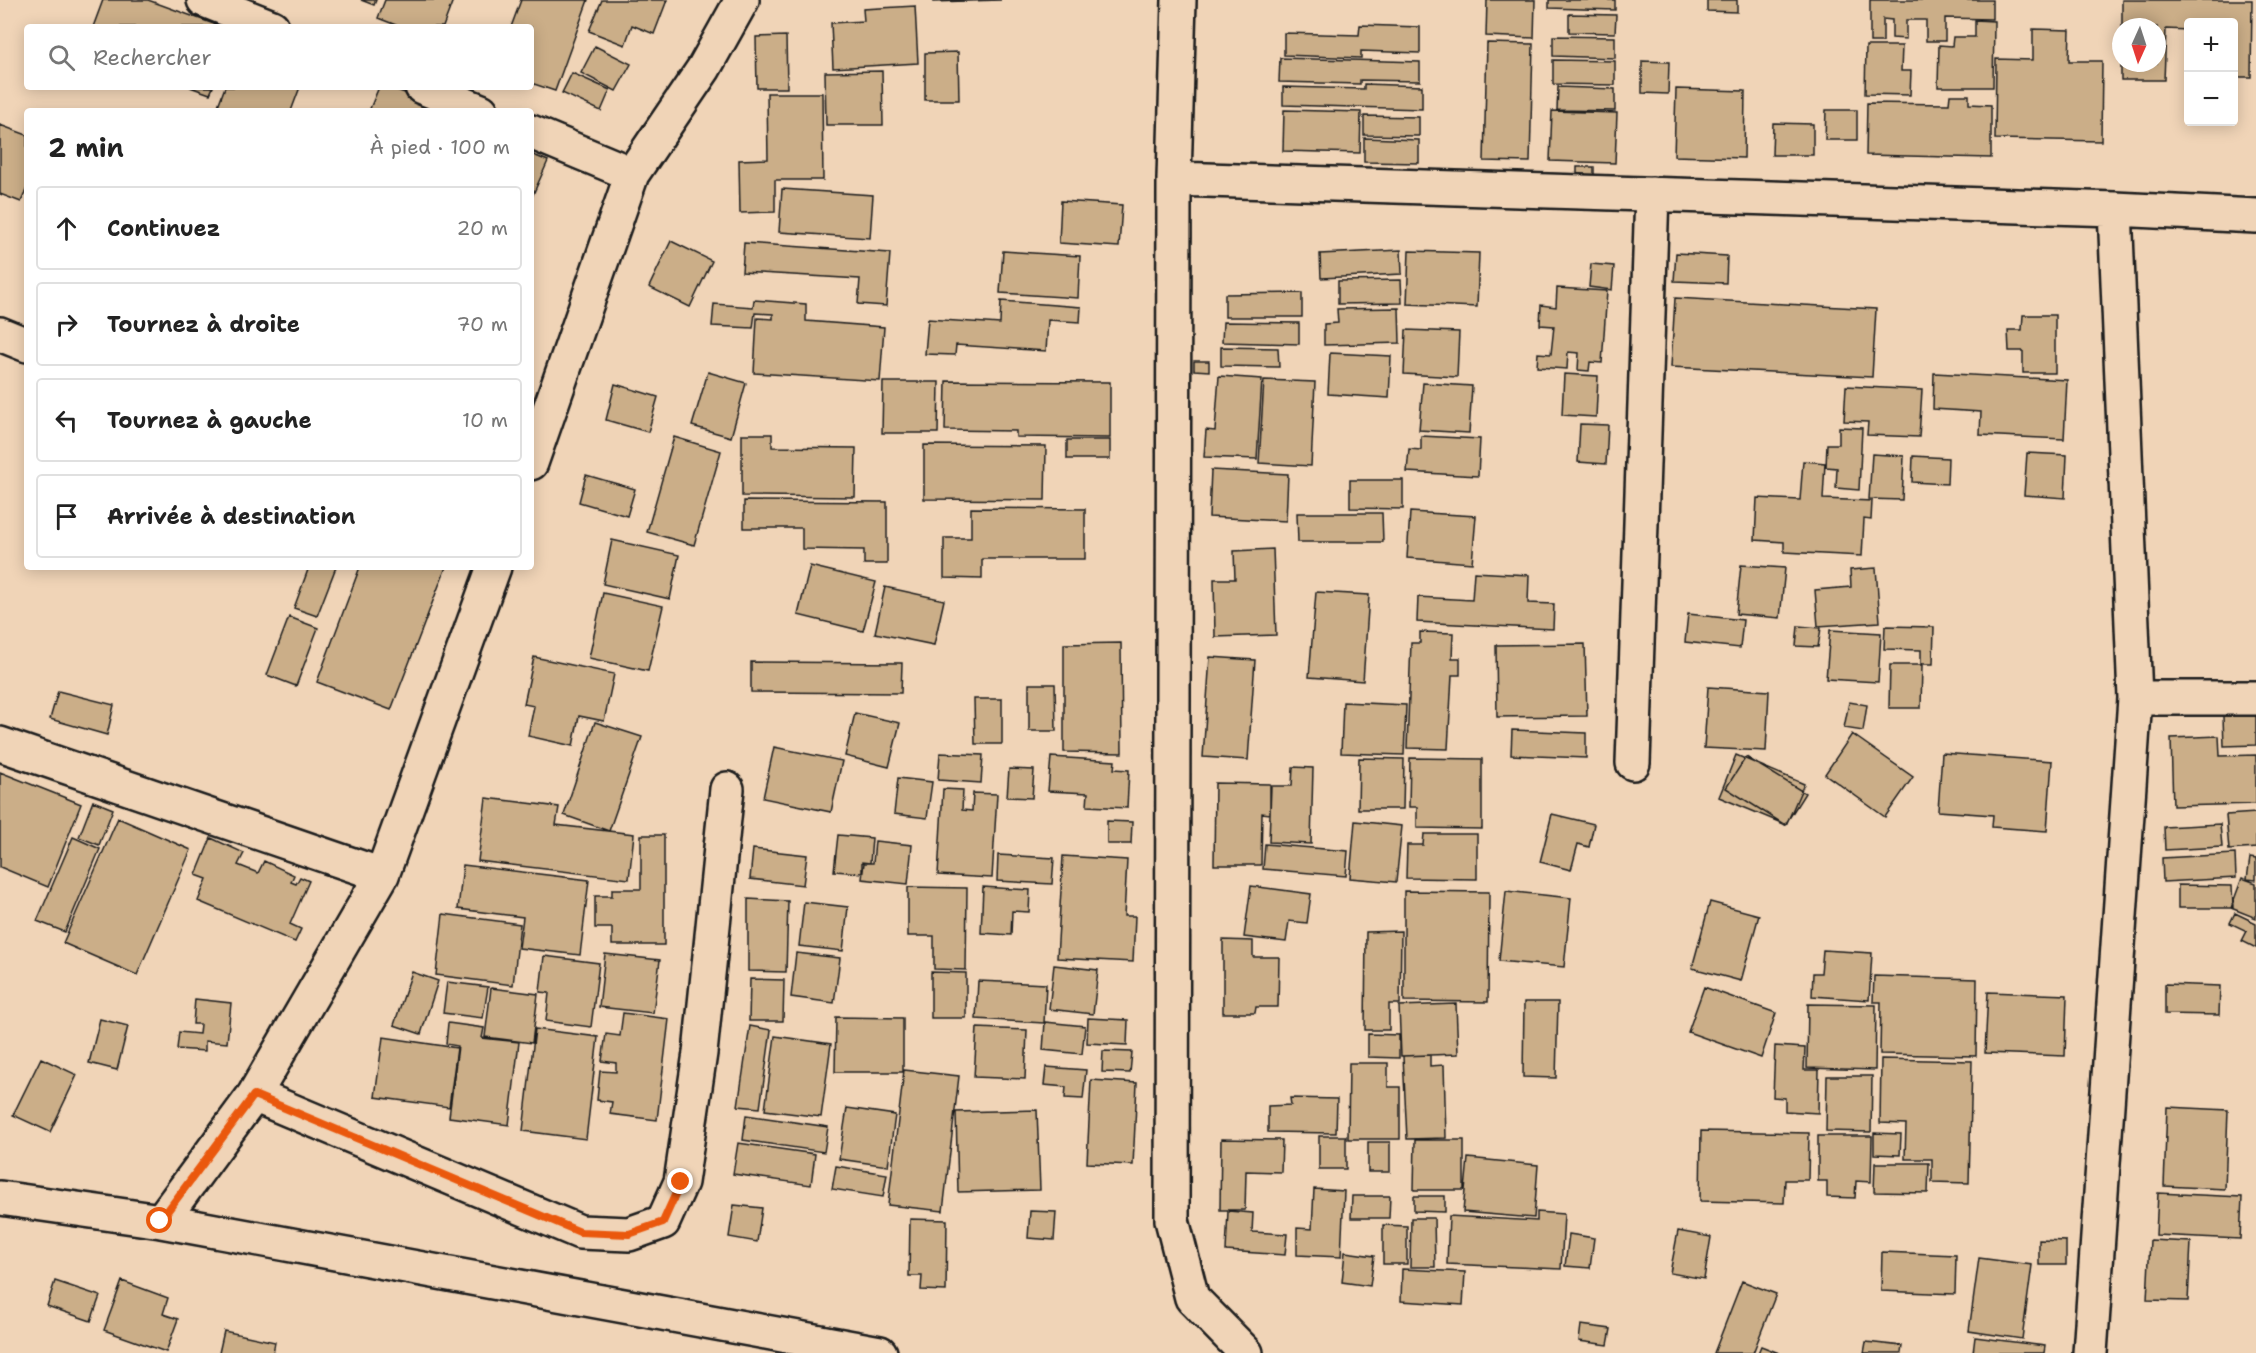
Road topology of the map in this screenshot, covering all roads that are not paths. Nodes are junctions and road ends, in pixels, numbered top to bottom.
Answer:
1 (204, 0) edge
2 (742, 0) edge
3 (1179, 0) edge
4 (264, 24) edge
5 (429, 90) edge
6 (474, 108) edge
7 (534, 133) edge
8 (633, 174) junction
9 (1174, 179) junction
10 (1652, 194) junction
11 (2115, 209) junction
12 (2256, 216) edge
13 (0, 334) edge
14 (24, 344) edge
15 (534, 454) edge
16 (493, 570) edge
17 (2135, 698) junction
18 (2256, 698) edge
19 (0, 744) edge
20 (1633, 763) dead end
21 (727, 789) dead end
22 (382, 875) junction
23 (254, 1095) junction
24 (0, 1198) edge
25 (160, 1221) junction
26 (844, 1349) edge
27 (880, 1353) edge
28 (1246, 1353) edge
29 (2090, 1353) edge

1 - 4 street
2 - 8 street
3 - 9 street
5 - 6 street
7 - 8 street
8 - 15 street
9 - 10 street
9 - 28 street
10 - 11 street
10 - 20 street
11 - 12 street
11 - 17 street
13 - 14 street
16 - 22 street
17 - 18 street
17 - 29 street
19 - 22 street
21 - 23 street
22 - 23 street
23 - 25 street
24 - 25 street
25 - 26 street
26 - 27 street

